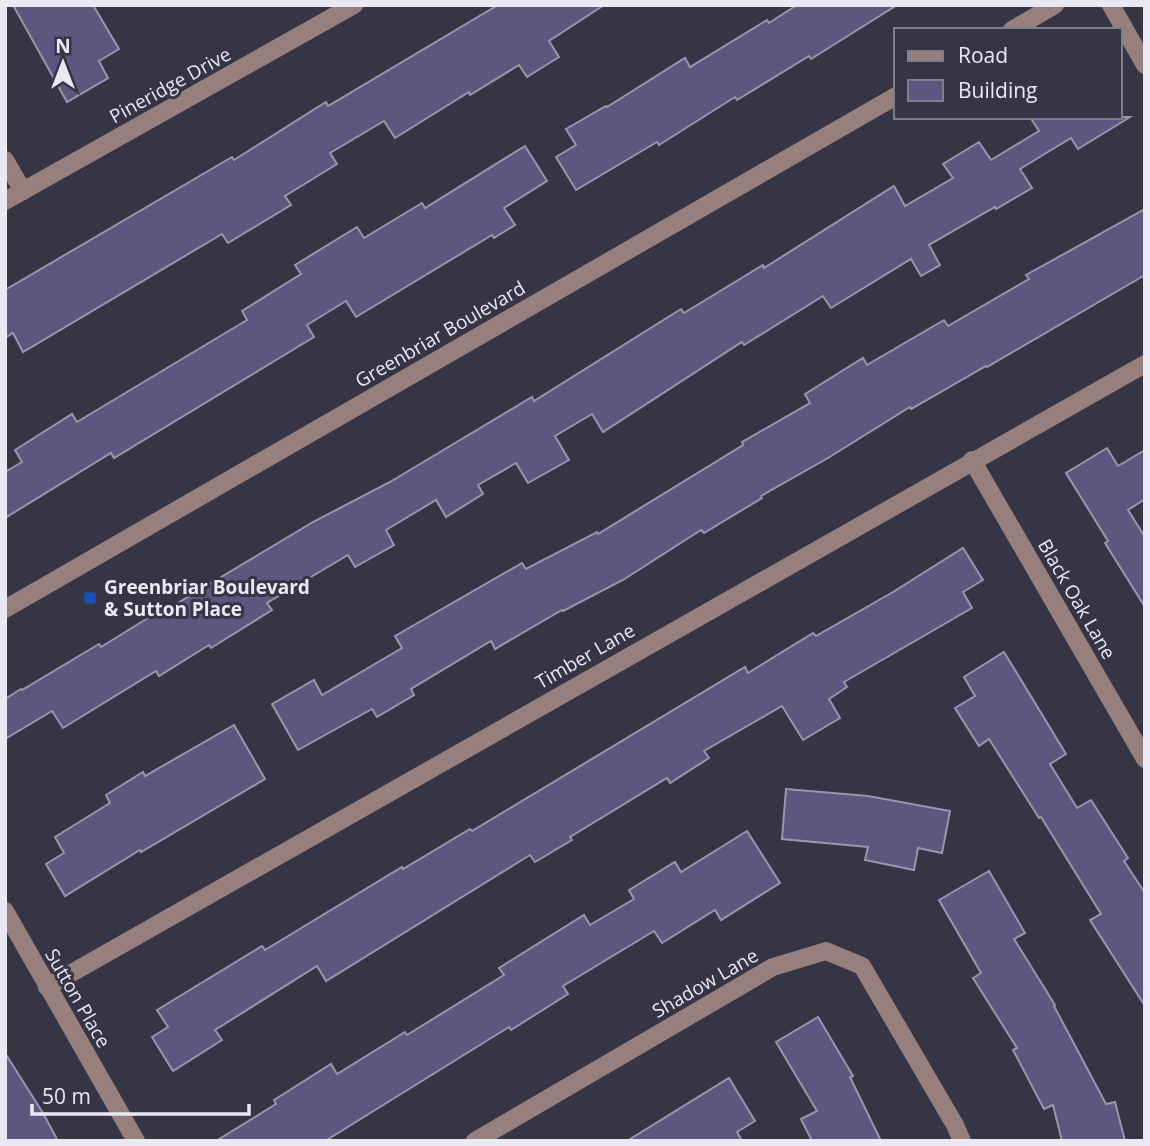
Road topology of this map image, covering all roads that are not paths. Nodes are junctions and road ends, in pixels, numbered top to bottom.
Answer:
1 (354, 5) edge
2 (1055, 5) edge
3 (1111, 5) edge
4 (326, 12) edge
5 (1015, 28) edge
6 (1145, 65) edge
7 (894, 97) edge
8 (5, 160) edge
9 (23, 191) junction
10 (5, 201) edge
11 (1145, 364) edge
12 (972, 460) junction
13 (5, 609) edge
14 (1145, 759) edge
15 (5, 911) edge
16 (47, 987) junction
17 (136, 1141) edge
18 (475, 1141) edge
19 (962, 1141) edge

1 - 4 street, Pineridge Drive
2 - 5 street
3 - 6 street
4 - 9 street, Pineridge Drive
7 - 13 street, Greenbriar Boulevard
8 - 9 street
9 - 10 street, Pineridge Drive
11 - 12 street, Timber Lane
12 - 14 street, Black Oak Lane
12 - 16 street, Timber Lane
15 - 16 street, Sutton Place
16 - 17 street, Sutton Place
18 - 19 street, Shadow Lane

